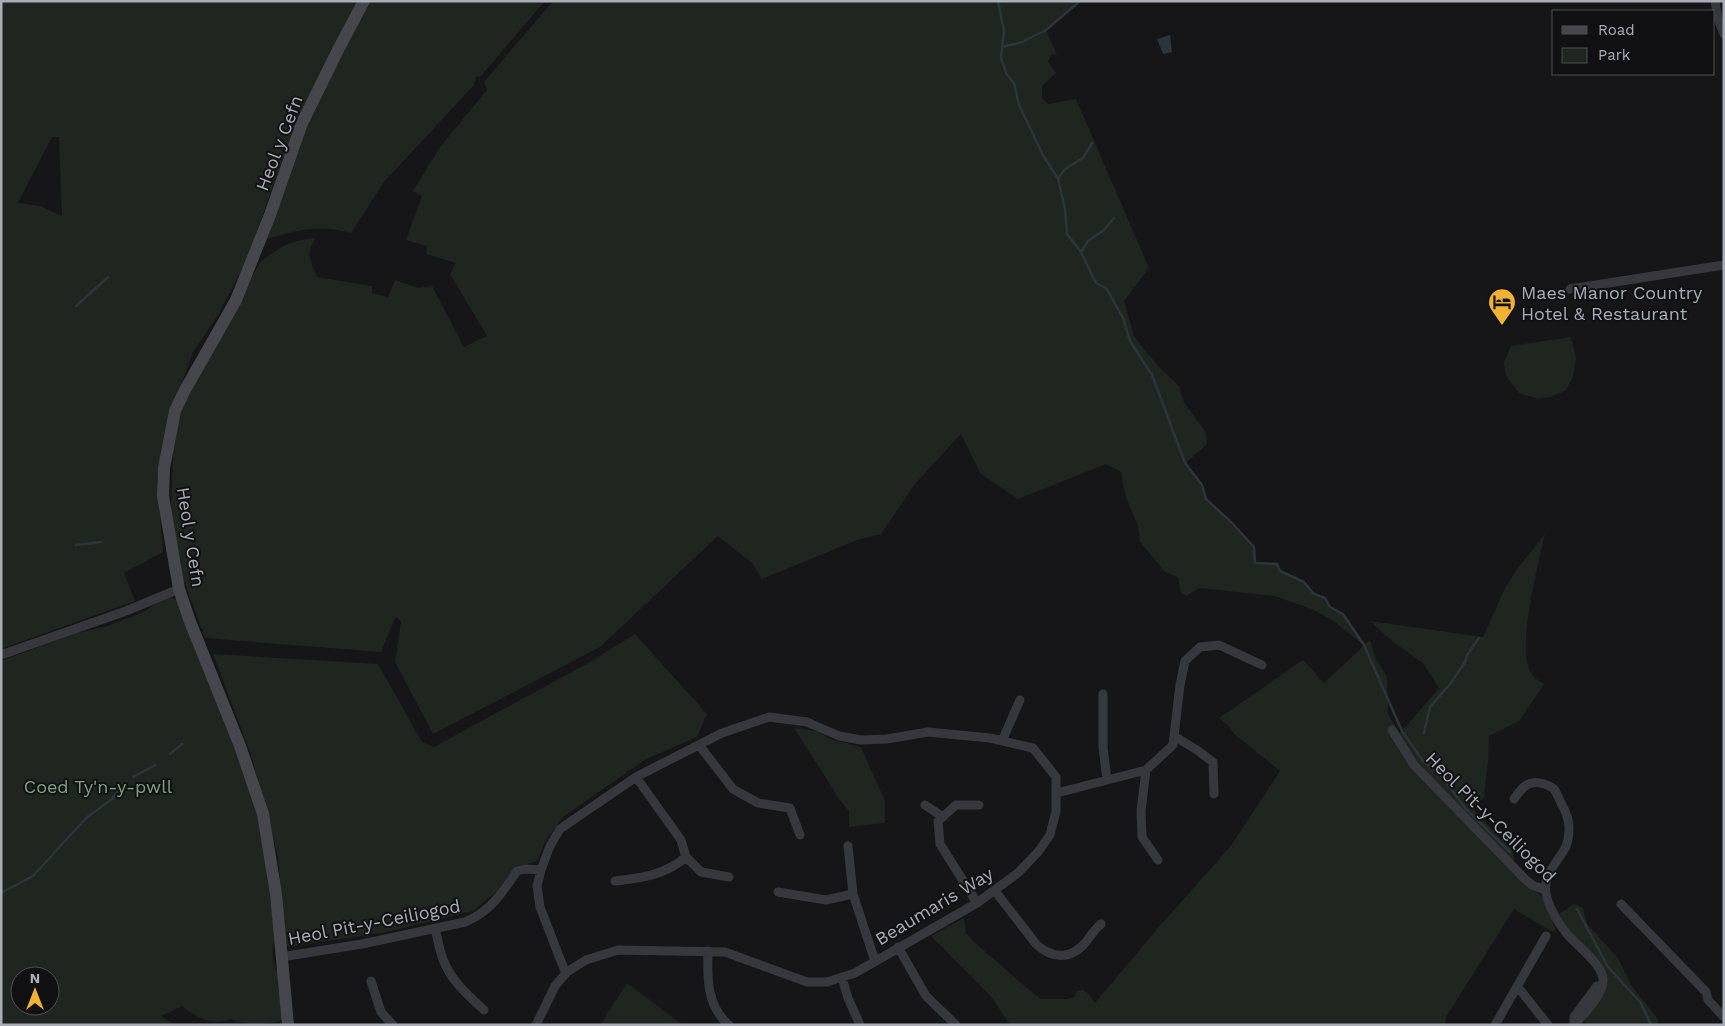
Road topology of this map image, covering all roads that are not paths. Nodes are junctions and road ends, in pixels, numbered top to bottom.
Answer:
1 (364, 1) edge
2 (1715, 1) edge
3 (1724, 34) edge
4 (1724, 265) edge
5 (1570, 289) dead end
6 (179, 589) junction
7 (1, 655) edge
8 (1262, 665) dead end
9 (1103, 694) dead end
10 (1020, 700) dead end
11 (1392, 730) dead end
12 (1174, 736) junction
13 (1002, 741) junction
14 (700, 745) junction
15 (1146, 770) junction
16 (636, 777) junction
17 (1107, 780) junction
18 (1057, 793) junction
19 (1214, 794) dead end
20 (1514, 799) dead end
21 (925, 805) dead end
22 (979, 805) dead end
23 (943, 817) junction
24 (800, 835) dead end
25 (848, 846) dead end
26 (686, 857) junction
27 (1158, 860) dead end
28 (540, 870) junction
29 (729, 878) dead end
30 (615, 881) dead end
31 (1545, 890) junction
32 (995, 891) junction
33 (778, 892) dead end
34 (853, 894) junction
35 (977, 903) junction
36 (1621, 904) dead end
37 (1101, 924) dead end
38 (435, 929) junction
39 (1546, 936) dead end
40 (898, 947) junction
41 (708, 951) junction
42 (281, 957) junction
43 (875, 961) junction
44 (567, 972) junction
45 (842, 978) junction
46 (375, 984) dead end
47 (1517, 986) junction
48 (1597, 986) dead end
49 (484, 1010) dead end
50 (1724, 1017) edge
51 (288, 1025) edge
52 (393, 1025) edge
53 (536, 1025) edge
54 (729, 1025) edge
55 (860, 1025) edge
56 (956, 1025) edge
57 (1495, 1025) edge
58 (1548, 1025) edge
59 (1574, 1025) edge

1 - 6 street, Heol y Cefn
2 - 3 street
4 - 5 street
6 - 7 street
6 - 42 street, Heol y Cefn
8 - 12 street
9 - 17 street
10 - 13 street
11 - 31 street, Heol Pit-y-Ceiliogod
12 - 15 street
12 - 19 street
13 - 14 street, Beaumaris Way
13 - 18 street, Beaumaris Way
14 - 16 street
14 - 24 street
15 - 17 street
15 - 27 street
16 - 26 street
16 - 28 street
17 - 18 street
18 - 32 street, Beaumaris Way
20 - 31 street
21 - 23 street
22 - 23 street
23 - 35 street
25 - 34 street
26 - 29 street
26 - 30 street
28 - 38 street, Heol Pit-y-Ceiliogod
28 - 44 street
31 - 59 street, Heol Pit-y-Ceiliogod
32 - 35 street, Beaumaris Way
32 - 37 street
33 - 34 street
34 - 43 street
35 - 40 street, Beaumaris Way
36 - 50 street
38 - 42 street, Heol Pit-y-Ceiliogod
38 - 49 street
39 - 47 street
40 - 43 street, Beaumaris Way
40 - 56 street
41 - 44 street, Beaumaris Way
41 - 45 street, Beaumaris Way
41 - 54 street
42 - 51 street, Heol y Cefn
43 - 45 street, Beaumaris Way
44 - 53 street, Beaumaris Way
45 - 55 street
46 - 52 street
47 - 57 street
47 - 58 street
48 - 59 street

